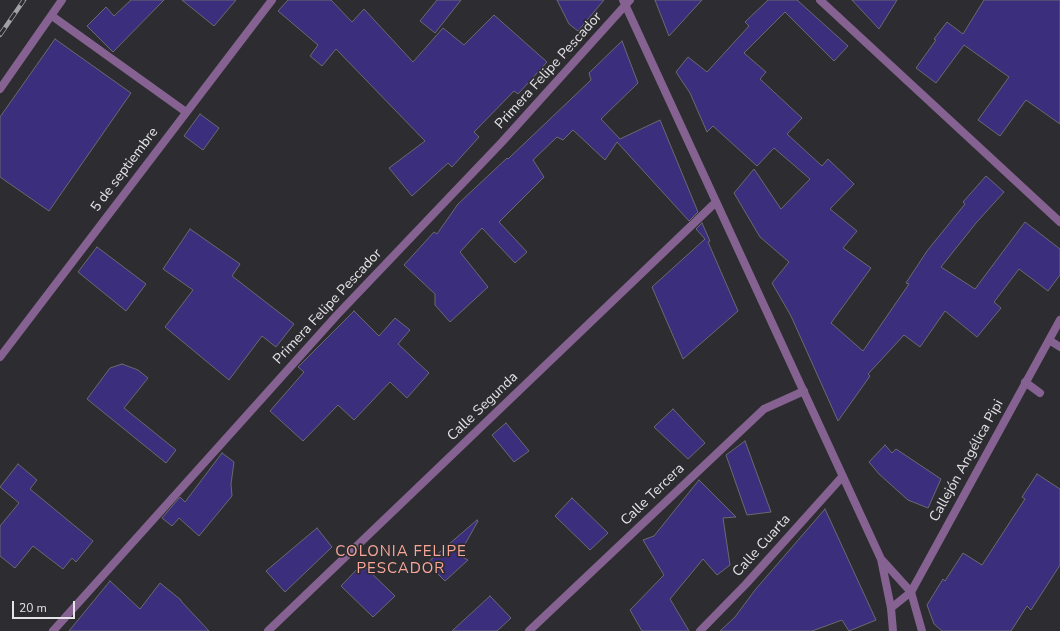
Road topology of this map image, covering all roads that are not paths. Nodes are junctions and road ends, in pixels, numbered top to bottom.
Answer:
1 (62, 0) edge
2 (272, 0) edge
3 (820, 0) edge
4 (626, 2) edge
5 (52, 16) junction
6 (0, 89) edge
7 (186, 112) junction
8 (716, 202) junction
9 (1060, 222) edge
10 (1060, 320) edge
11 (1049, 340) junction
12 (1060, 347) edge
13 (0, 357) edge
14 (1025, 382) junction
15 (804, 391) junction
16 (1040, 393) dead end
17 (842, 476) junction
18 (881, 559) junction
19 (911, 592) junction
20 (891, 608) junction
21 (53, 631) edge
22 (268, 631) edge
23 (530, 631) edge
24 (700, 631) edge
25 (893, 631) edge
26 (922, 631) edge

1 - 5 street
2 - 7 street, 5 de septiembre
3 - 9 street
4 - 8 street
4 - 21 street, Primera Felipe Pescador
5 - 6 street
5 - 7 street
7 - 13 street, 5 de septiembre
8 - 15 street
8 - 22 street, Calle Segunda
10 - 11 street, Callejón Angélica Pipi
11 - 12 street
11 - 14 street, Callejón Angélica Pipi
14 - 16 street
14 - 19 street, Callejón Angélica Pipi
15 - 17 street
15 - 23 street, Calle Tercera
17 - 18 street
17 - 24 street, Calle Cuarta
18 - 19 street
18 - 20 street
19 - 20 street, Callejón Angélica Pipi
19 - 26 street
20 - 25 street

